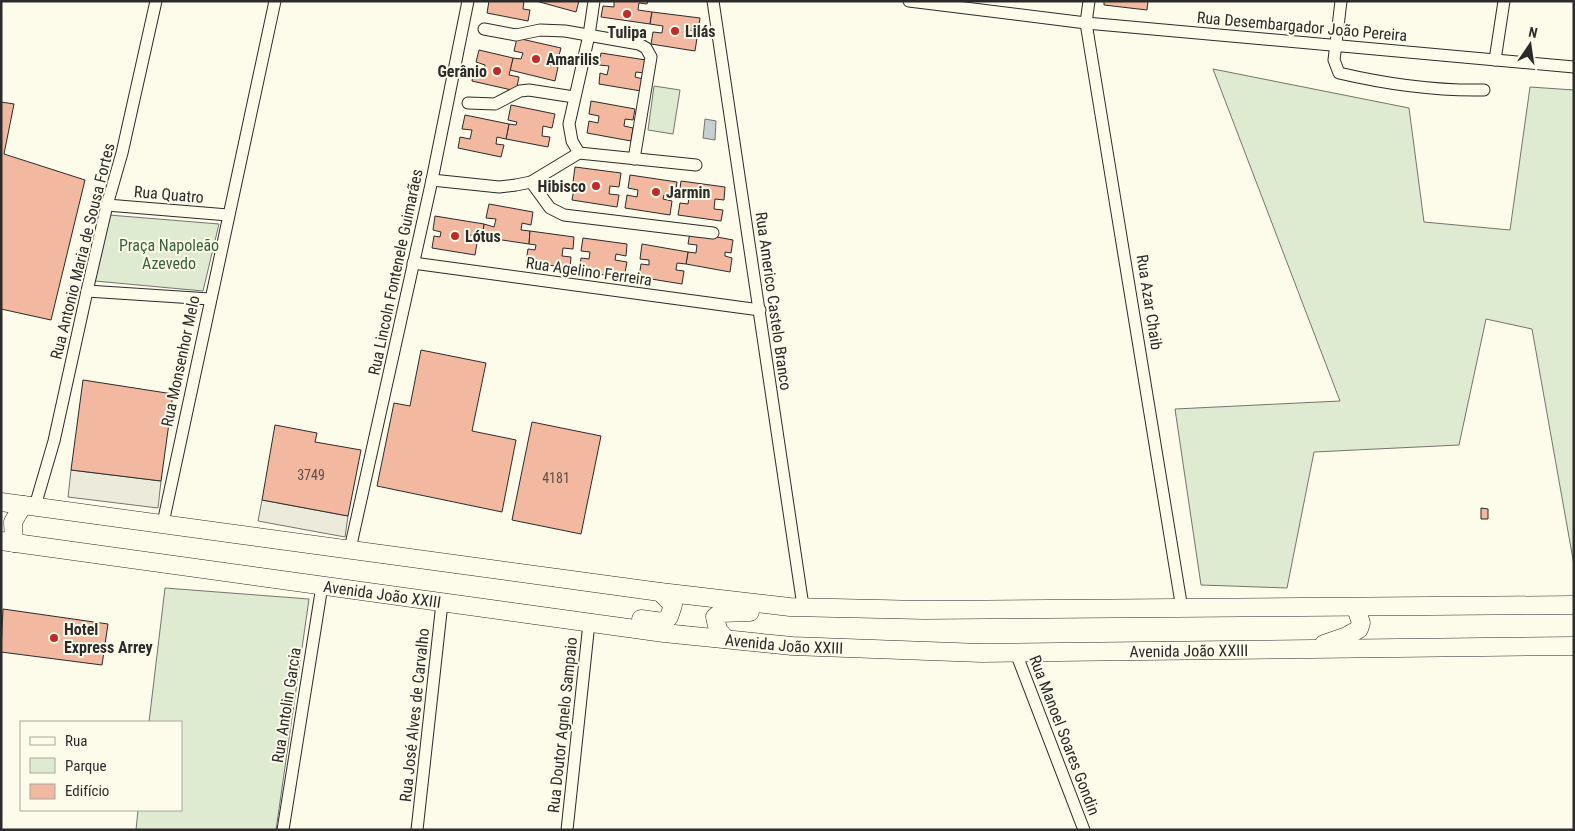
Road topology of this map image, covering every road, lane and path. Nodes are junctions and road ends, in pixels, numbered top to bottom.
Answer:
1 (156, 1) edge
2 (275, 1) edge
3 (468, 1) edge
4 (594, 1) edge
5 (713, 1) edge
6 (909, 1) edge
7 (1089, 1) edge
8 (1341, 1) edge
9 (1504, 1) edge
10 (957, 5) edge
11 (1086, 23) junction
12 (484, 29) dead end
13 (589, 35) junction
14 (1334, 46) junction
15 (1495, 60) junction
16 (1574, 67) edge
17 (1484, 90) dead end
18 (574, 97) junction
19 (468, 103) dead end
20 (579, 153) junction
21 (634, 159) junction
22 (696, 165) dead end
23 (432, 180) junction
24 (531, 182) junction
25 (107, 205) junction
26 (228, 215) junction
27 (713, 233) dead end
28 (413, 263) junction
29 (87, 291) junction
30 (210, 299) junction
31 (760, 310) junction
32 (1, 502) edge
33 (29, 506) junction
34 (163, 523) junction
35 (8, 542) edge
36 (350, 549) junction
37 (322, 586) junction
38 (660, 592) junction
39 (442, 603) junction
40 (1574, 605) edge
41 (796, 606) junction
42 (1356, 608) junction
43 (1182, 609) junction
44 (589, 623) junction
45 (726, 639) junction
46 (1574, 646) edge
47 (1312, 648) junction
48 (1016, 652) junction
49 (282, 830) edge
50 (417, 830) edge
51 (567, 830) edge
52 (1084, 830) edge

1 - 25 street, Rua Antonio Maria de Sousa Fortes
2 - 26 street, Rua Monsenhor Melo
3 - 23 street, Rua Lincoln Fontenele Guimarães
4 - 13 street
5 - 31 street, Rua Americo Castelo Branco
6 - 10 street, Rua Desembargador João Pereira
7 - 11 street, Rua Azar Chaib
8 - 14 street
9 - 15 street
10 - 11 street, Rua Desembargador João Pereira
11 - 14 street, Rua Desembargador João Pereira
11 - 43 street, Rua Azar Chaib
12 - 13 street
13 - 18 street
13 - 21 street
14 - 15 street, Rua Desembargador João Pereira
14 - 17 street
15 - 16 street, Rua Desembargador João Pereira
18 - 19 street
18 - 20 street
20 - 21 street
20 - 24 street
21 - 22 street
23 - 24 street
23 - 28 street, Rua Lincoln Fontenele Guimarães
24 - 27 street
25 - 26 street, Rua Quatro
25 - 29 street, Rua Antonio Maria de Sousa Fortes
26 - 30 street, Rua Monsenhor Melo
28 - 31 street, Rua Agelino Ferreira
28 - 36 street, Rua Lincoln Fontenele Guimarães
29 - 30 street
29 - 33 street, Rua Antonio Maria de Sousa Fortes
30 - 34 street, Rua Monsenhor Melo
31 - 41 street, Rua Americo Castelo Branco
32 - 33 main road
33 - 34 main road
33 - 35 main road
34 - 36 main road
35 - 37 main road, Avenida João XXIII
36 - 38 main road
37 - 39 main road, Avenida João XXIII
37 - 49 street, Rua Antolin Garcia
38 - 41 main road
38 - 44 main road
39 - 44 main road, Avenida João XXIII
39 - 50 street, Rua José Alves de Carvalho
40 - 42 main road
41 - 43 main road
41 - 45 main road
42 - 43 main road
42 - 47 main road
44 - 45 main road, Avenida João XXIII
44 - 51 street, Rua Doutor Agnelo Sampaio
45 - 48 main road, Avenida João XXIII
46 - 47 main road, Avenida João XXIII
47 - 48 main road, Avenida João XXIII
48 - 52 street, Rua Manoel Soares Gondin

